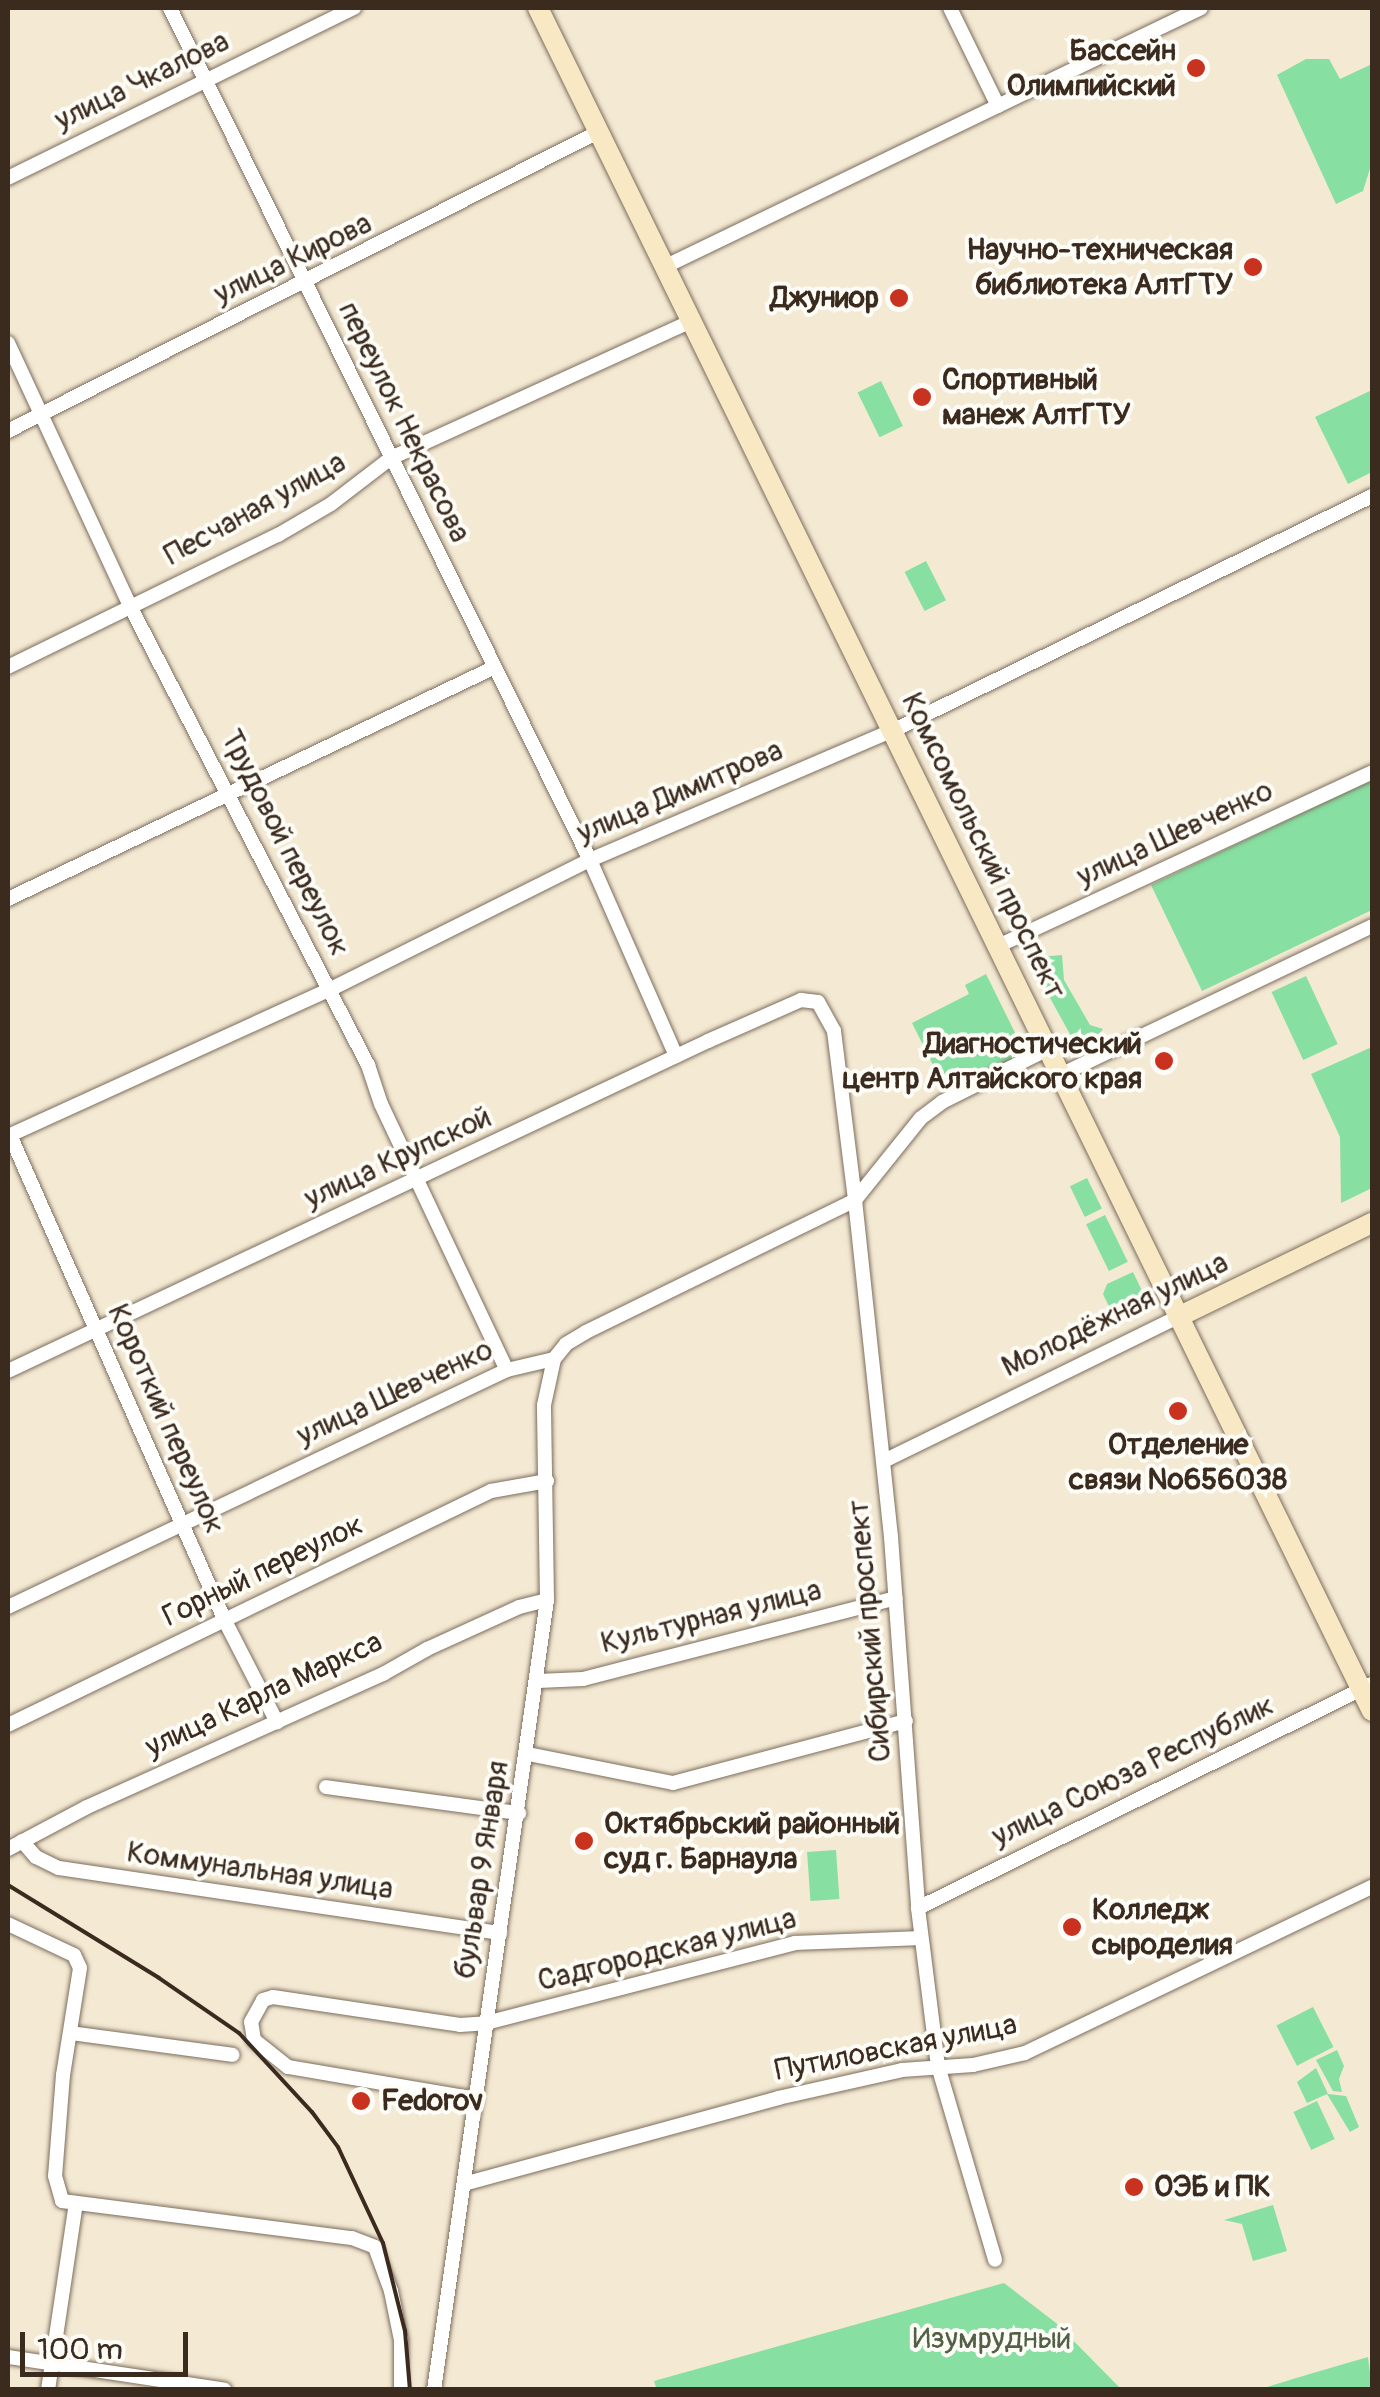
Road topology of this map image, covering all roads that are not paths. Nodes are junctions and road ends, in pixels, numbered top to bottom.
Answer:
1 (170, 8) edge
2 (354, 8) edge
3 (538, 8) edge
4 (950, 8) edge
5 (1201, 8) edge
6 (206, 80) junction
7 (998, 106) junction
8 (600, 131) junction
9 (8, 178) edge
10 (664, 267) junction
11 (304, 282) junction
12 (690, 322) junction
13 (8, 343) edge
14 (40, 416) junction
15 (8, 431) edge
16 (392, 458) junction
17 (1372, 496) edge
18 (131, 608) junction
19 (8, 667) edge
20 (495, 667) junction
21 (894, 730) junction
22 (1372, 772) edge
23 (230, 791) junction
24 (590, 860) junction
25 (8, 899) edge
26 (1372, 926) edge
27 (1000, 946) junction
28 (329, 990) junction
29 (812, 998) joint
30 (1048, 1049) junction
31 (676, 1056) junction
32 (1060, 1075) junction
33 (9, 1136) edge
34 (417, 1181) junction
35 (855, 1200) junction
36 (1372, 1223) edge
37 (1178, 1317) junction
38 (96, 1328) junction
39 (554, 1358) junction
40 (8, 1370) edge
41 (507, 1370) junction
42 (884, 1462) junction
43 (547, 1481) junction
44 (182, 1522) junction
45 (896, 1598) junction
46 (548, 1600) junction
47 (8, 1607) edge
48 (225, 1621) junction
49 (538, 1681) junction
50 (1367, 1687) edge
51 (1372, 1711) edge
52 (906, 1721) junction
53 (278, 1722) junction
54 (8, 1725) edge
55 (528, 1754) junction
56 (326, 1787) dead end
57 (519, 1813) junction
58 (22, 1841) junction
59 (8, 1849) edge
60 (1372, 1886) edge
61 (918, 1908) junction
62 (8, 1924) edge
63 (500, 1932) junction
64 (922, 1938) junction
65 (486, 2023) junction
66 (70, 2033) junction
67 (233, 2055) dead end
68 (938, 2066) junction
69 (476, 2099) junction
70 (464, 2184) junction
71 (69, 2202) junction
72 (995, 2260) dead end
73 (8, 2357) edge
74 (52, 2364) junction
75 (223, 2389) edge
76 (48, 2390) edge
77 (401, 2390) edge
78 (434, 2390) edge

1 - 6 street, переулок Некрасова
2 - 6 street, улица Чкалова
3 - 8 main road, Комсомольский проспект
4 - 7 street
5 - 7 street
6 - 9 street, улица Чкалова
6 - 11 street, переулок Некрасова
7 - 10 street
8 - 10 main road, Комсомольский проспект
8 - 11 street, улица Кирова
10 - 12 main road, Комсомольский проспект
11 - 14 street, улица Кирова
11 - 16 street, переулок Некрасова
12 - 16 street, Песчаная улица
12 - 21 main road, Комсомольский проспект
13 - 14 street, Трудовой переулок
14 - 15 street, улица Кирова
14 - 18 street, Трудовой переулок
16 - 18 street, Песчаная улица
16 - 20 street, переулок Некрасова
17 - 21 street, улица Димитрова
18 - 19 street, Песчаная улица
18 - 23 street, Трудовой переулок
20 - 23 street
20 - 24 street, переулок Некрасова
21 - 24 street, улица Димитрова
21 - 27 main road, Комсомольский проспект
22 - 27 street, улица Шевченко
23 - 25 street
23 - 28 street, Трудовой переулок
24 - 28 street, улица Димитрова
24 - 31 street, переулок Некрасова
26 - 32 street
27 - 30 main road, Комсомольский проспект
28 - 33 street, улица Димитрова
28 - 34 street, Трудовой переулок
29 - 31 street, улица Крупской
29 - 35 street, Сибирский проспект
30 - 32 main road, Комсомольский проспект
30 - 35 street
31 - 34 street, улица Крупской
32 - 37 main road, Комсомольский проспект
33 - 38 street, Короткий переулок
34 - 38 street, улица Крупской
34 - 41 street, Трудовой переулок
35 - 39 street, улица Шевченко
35 - 42 street, Сибирский проспект
36 - 37 main road, Молодёжная улица
37 - 42 street, Молодёжная улица
37 - 50 main road, Комсомольский проспект
38 - 40 street, улица Крупской
38 - 44 street, Короткий переулок
39 - 41 street, улица Шевченко
39 - 43 street, бульвар 9 Января
41 - 44 street, улица Шевченко
42 - 45 street, Сибирский проспект
43 - 46 street, бульвар 9 Января
43 - 48 street, Горный переулок
44 - 47 street, улица Шевченко
44 - 48 street, Короткий переулок
45 - 49 street, Культурная улица
45 - 52 street, Сибирский проспект
46 - 49 street, бульвар 9 Января
46 - 53 street, улица Карла Маркса
48 - 53 street, Короткий переулок
48 - 54 street, Горный переулок
49 - 55 street, бульвар 9 Января
50 - 51 main road, Комсомольский проспект
50 - 61 street, улица Союза Республик
52 - 55 street
52 - 61 street, Сибирский проспект
53 - 58 street, улица Карла Маркса
55 - 57 street, бульвар 9 Января
56 - 57 street
57 - 63 street, бульвар 9 Января
58 - 59 street, улица Карла Маркса
58 - 63 street, Коммунальная улица
60 - 68 street, Путиловская улица
61 - 64 street, Сибирский проспект
62 - 66 street
63 - 65 street, бульвар 9 Января
64 - 65 street, Садгородская улица
64 - 68 street, Сибирский проспект
65 - 69 street, бульвар 9 Января
65 - 69 street, Садгородская улица
66 - 67 street
66 - 71 street
68 - 70 street, Путиловская улица
68 - 72 street, Сибирский проспект
69 - 70 street, бульвар 9 Января
70 - 78 street, бульвар 9 Января
71 - 74 street
71 - 77 street
73 - 74 street
74 - 75 street
74 - 76 street

